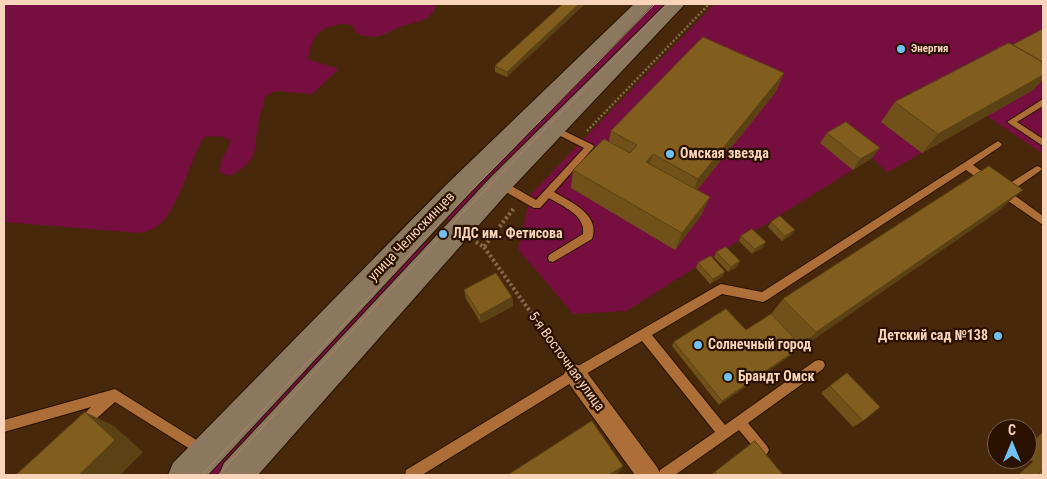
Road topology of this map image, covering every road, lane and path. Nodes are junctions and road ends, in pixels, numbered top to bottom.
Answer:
1 (645, 4) edge
2 (676, 4) edge
3 (709, 4) edge
4 (1043, 102) edge
5 (554, 128) junction
6 (578, 140) junction
7 (1043, 143) edge
8 (998, 144) dead end
9 (966, 165) junction
10 (1037, 169) dead end
11 (511, 190) junction
12 (1003, 192) junction
13 (548, 193) junction
14 (1043, 221) edge
15 (471, 239) dead end
16 (484, 248) junction
17 (553, 258) dead end
18 (644, 334) junction
19 (819, 366) dead end
20 (575, 374) junction
21 (115, 395) junction
22 (740, 422) junction
23 (4, 426) edge
24 (724, 434) junction
25 (71, 435) edge
26 (206, 453) junction
27 (771, 460) edge
28 (185, 475) edge
29 (236, 475) edge
30 (411, 475) edge
31 (649, 475) edge
32 (665, 475) edge

1 - 26 main road, улица Челюскинцев
2 - 5 main road, улица Челюскинцев
3 - 6 path
4 - 7 lane
5 - 6 lane
5 - 11 main road, улица Челюскинцев
6 - 13 lane
8 - 9 lane
9 - 12 lane
9 - 18 lane
10 - 12 lane
11 - 13 lane
11 - 16 path
11 - 29 main road, улица Челюскинцев
12 - 14 lane
13 - 17 lane
15 - 16 path, 5-я Восточная улица
16 - 20 path, 5-я Восточная улица
18 - 20 lane
18 - 24 lane
19 - 22 lane
20 - 30 lane
20 - 31 street, 5-я Восточная улица
21 - 23 lane
21 - 25 lane
21 - 26 lane
22 - 24 lane
22 - 27 lane
24 - 32 lane
26 - 28 main road, улица Челюскинцев

